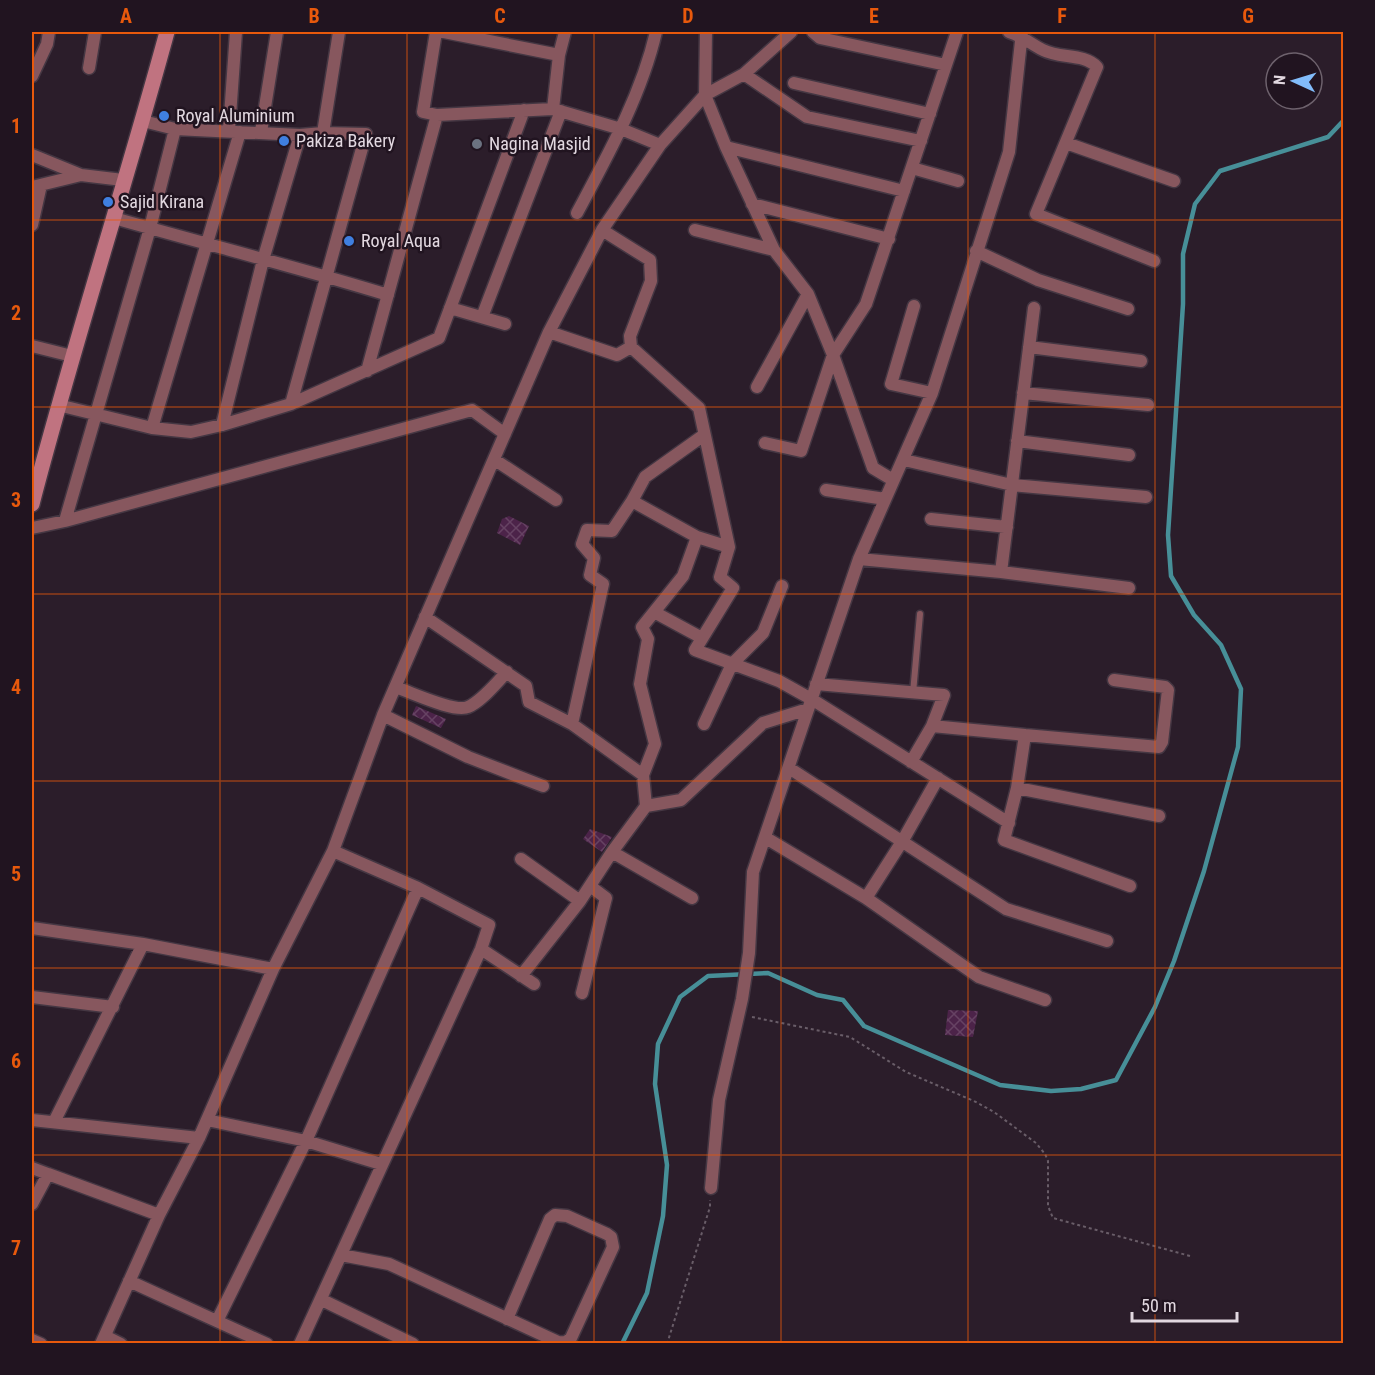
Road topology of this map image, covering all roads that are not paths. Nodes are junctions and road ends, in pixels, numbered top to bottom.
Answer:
1 (49, 32) edge
2 (95, 32) edge
3 (167, 32) edge
4 (236, 32) edge
5 (276, 32) edge
6 (339, 32) edge
7 (436, 32) edge
8 (444, 32) edge
9 (565, 32) edge
10 (656, 32) edge
11 (706, 32) edge
12 (791, 32) edge
13 (813, 32) edge
14 (957, 32) edge
15 (1009, 32) edge
16 (1022, 34) edge
17 (559, 55) junction
18 (946, 65) junction
19 (89, 68) dead end
20 (744, 74) junction
21 (32, 76) edge
22 (795, 83) dead end
23 (705, 95) junction
24 (524, 110) junction
25 (557, 110) junction
26 (930, 114) junction
27 (437, 115) junction
28 (143, 121) junction
29 (175, 129) junction
30 (621, 129) junction
31 (234, 131) junction
32 (261, 132) junction
33 (323, 133) junction
34 (300, 135) junction
35 (921, 141) junction
36 (1066, 143) junction
37 (660, 145) junction
38 (726, 147) junction
39 (32, 155) edge
40 (912, 168) junction
41 (81, 175) junction
42 (123, 180) junction
43 (958, 181) dead end
44 (1174, 181) dead end
45 (36, 186) edge
46 (904, 192) junction
47 (752, 204) junction
48 (577, 213) dead end
49 (114, 218) junction
50 (32, 225) edge
51 (150, 228) junction
52 (602, 230) junction
53 (695, 230) dead end
54 (889, 238) junction
55 (206, 243) junction
56 (774, 249) junction
57 (976, 251) junction
58 (263, 260) junction
59 (1154, 261) dead end
60 (325, 276) junction
61 (808, 294) junction
62 (388, 295) junction
63 (914, 306) dead end
64 (450, 308) junction
65 (1034, 308) dead end
66 (1128, 309) dead end
67 (482, 317) junction
68 (505, 324) dead end
69 (549, 332) junction
70 (32, 346) edge
71 (631, 347) junction
72 (1029, 347) junction
73 (833, 355) junction
74 (72, 356) junction
75 (1141, 361) dead end
76 (367, 371) junction
77 (757, 387) dead end
78 (932, 393) junction
79 (1023, 393) junction
80 (291, 404) junction
81 (58, 405) junction
82 (1148, 405) dead end
83 (96, 414) junction
84 (222, 425) junction
85 (152, 428) junction
86 (505, 434) junction
87 (704, 435) junction
88 (1017, 441) junction
89 (765, 442) dead end
90 (1130, 455) dead end
91 (495, 460) junction
92 (904, 460) junction
93 (893, 480) junction
94 (1012, 484) junction
95 (826, 490) dead end
96 (1146, 497) dead end
97 (885, 499) junction
98 (556, 500) dead end
99 (632, 501) junction
100 (32, 504) edge
101 (931, 519) dead end
102 (65, 521) junction
103 (1007, 527) junction
104 (32, 528) edge
105 (697, 537) junction
106 (729, 547) junction
107 (859, 559) junction
108 (1001, 572) junction
109 (782, 586) dead end
110 (1129, 588) dead end
111 (654, 612) junction
112 (920, 614) dead end
113 (426, 617) junction
114 (702, 638) junction
115 (732, 664) junction
116 (507, 672) junction
117 (1114, 680) dead end
118 (816, 684) junction
119 (395, 687) junction
120 (913, 693) junction
121 (811, 704) junction
122 (383, 715) junction
123 (572, 724) junction
124 (704, 724) dead end
125 (932, 726) junction
126 (1025, 735) junction
127 (911, 762) junction
128 (789, 768) junction
129 (643, 775) junction
130 (938, 778) junction
131 (543, 786) dead end
132 (1017, 788) junction
133 (646, 806) junction
134 (1159, 816) dead end
135 (1009, 823) junction
136 (766, 838) junction
137 (903, 840) junction
138 (333, 851) junction
139 (612, 852) junction
140 (522, 859) dead end
141 (590, 886) junction
142 (1130, 886) dead end
143 (418, 888) junction
144 (692, 898) dead end
145 (866, 898) junction
146 (580, 901) junction
147 (32, 928) edge
148 (1107, 941) dead end
149 (143, 944) junction
150 (481, 949) junction
151 (273, 969) junction
152 (522, 976) junction
153 (534, 984) dead end
154 (582, 993) dead end
155 (32, 997) edge
156 (1045, 1000) dead end
157 (113, 1007) junction
158 (207, 1119) junction
159 (32, 1120) edge
160 (54, 1122) junction
161 (200, 1138) junction
162 (306, 1141) junction
163 (381, 1164) junction
164 (32, 1168) edge
165 (48, 1174) junction
166 (711, 1188) road end
167 (32, 1204) edge
168 (159, 1215) junction
169 (340, 1255) junction
170 (129, 1281) junction
171 (322, 1300) junction
172 (507, 1319) junction
173 (217, 1321) junction
174 (32, 1340) edge
175 (103, 1340) edge
176 (41, 1344) edge
177 (121, 1344) edge
178 (267, 1344) edge
179 (300, 1344) edge
180 (413, 1344) edge

1 - 21 street
2 - 19 street
3 - 28 main road
4 - 31 street
5 - 32 street
6 - 33 street
7 - 27 street
8 - 17 street
9 - 17 street
10 - 30 street
11 - 23 street
12 - 20 street
13 - 18 street
14 - 18 street
15 - 16 street
16 - 36 street
16 - 57 street
17 - 25 street
18 - 26 street
20 - 23 street
20 - 35 street
22 - 26 street
23 - 37 street
23 - 38 street
24 - 25 street
24 - 27 street
24 - 64 street
25 - 30 street
25 - 67 street
26 - 35 street
27 - 62 street
28 - 29 street
28 - 42 main road
29 - 31 street
29 - 51 street
30 - 37 street
30 - 48 street
31 - 32 street
31 - 55 street
32 - 34 street
33 - 34 street
33 - 60 street
34 - 58 street
35 - 40 street
36 - 44 street
36 - 59 street
37 - 52 street
38 - 46 street
38 - 47 street
39 - 41 street
40 - 43 street
40 - 46 street
41 - 42 street
41 - 45 street
42 - 49 main road
45 - 50 street
46 - 54 street
47 - 54 street
47 - 56 street
49 - 51 street
49 - 74 main road
51 - 55 street
51 - 83 street
52 - 69 street
52 - 71 street
53 - 56 street
54 - 73 street
55 - 58 street
55 - 85 street
56 - 61 street
57 - 66 street
57 - 78 street
58 - 60 street
58 - 84 street
60 - 62 street
60 - 80 street
61 - 73 street
61 - 77 street
62 - 76 street
63 - 78 street
64 - 67 street
64 - 76 street
65 - 72 street
67 - 68 street
69 - 71 street
69 - 86 street
70 - 74 street
71 - 87 street
72 - 75 street
72 - 79 street
73 - 89 street
73 - 93 street
74 - 81 main road
76 - 80 street
78 - 92 street
79 - 82 street
79 - 88 street
80 - 84 street
81 - 83 street
81 - 100 main road
83 - 85 street
83 - 102 street
84 - 85 street
86 - 91 street
86 - 102 street
87 - 99 street
87 - 106 street
88 - 90 street
88 - 94 street
91 - 98 street
91 - 113 street
92 - 93 street
92 - 94 street
93 - 97 street
94 - 96 street
94 - 103 street
95 - 97 street
97 - 107 street
99 - 105 street
99 - 123 street
101 - 103 street
102 - 104 street
103 - 108 street
105 - 106 street
105 - 111 street
106 - 114 street
107 - 108 street
107 - 118 street
108 - 110 street
109 - 115 street
111 - 114 street
111 - 129 street
112 - 120 lane
113 - 116 street
113 - 119 street
114 - 115 street
115 - 121 street
115 - 124 street
116 - 119 street
116 - 123 street
117 - 126 street
118 - 120 street
118 - 121 street
119 - 122 street
120 - 125 street
121 - 127 street
121 - 128 street
121 - 133 street
122 - 131 street
122 - 138 street
123 - 129 street
125 - 126 street
125 - 127 street
126 - 132 street
127 - 130 street
128 - 136 street
128 - 137 street
129 - 133 street
130 - 135 street
130 - 137 street
132 - 134 street
132 - 135 street
133 - 139 street
135 - 142 street
136 - 145 street
136 - 166 street
137 - 145 street
137 - 148 street
138 - 143 street
138 - 151 street
139 - 141 street
139 - 144 street
140 - 146 street
141 - 146 street
141 - 154 street
143 - 150 street
143 - 162 street
145 - 156 street
146 - 152 street
147 - 149 street
149 - 151 street
149 - 157 street
150 - 152 street
150 - 163 street
151 - 158 street
152 - 153 street
155 - 157 street
157 - 160 street
158 - 161 street
158 - 162 street
159 - 160 street
160 - 161 street
161 - 168 street
162 - 163 street
162 - 173 street
163 - 169 street
164 - 165 street
165 - 167 street
165 - 168 street
168 - 170 street
169 - 171 street
169 - 172 street
170 - 173 street
170 - 175 street
171 - 179 street
171 - 180 street
172 - 172 street
173 - 178 street
174 - 176 street
175 - 177 street

